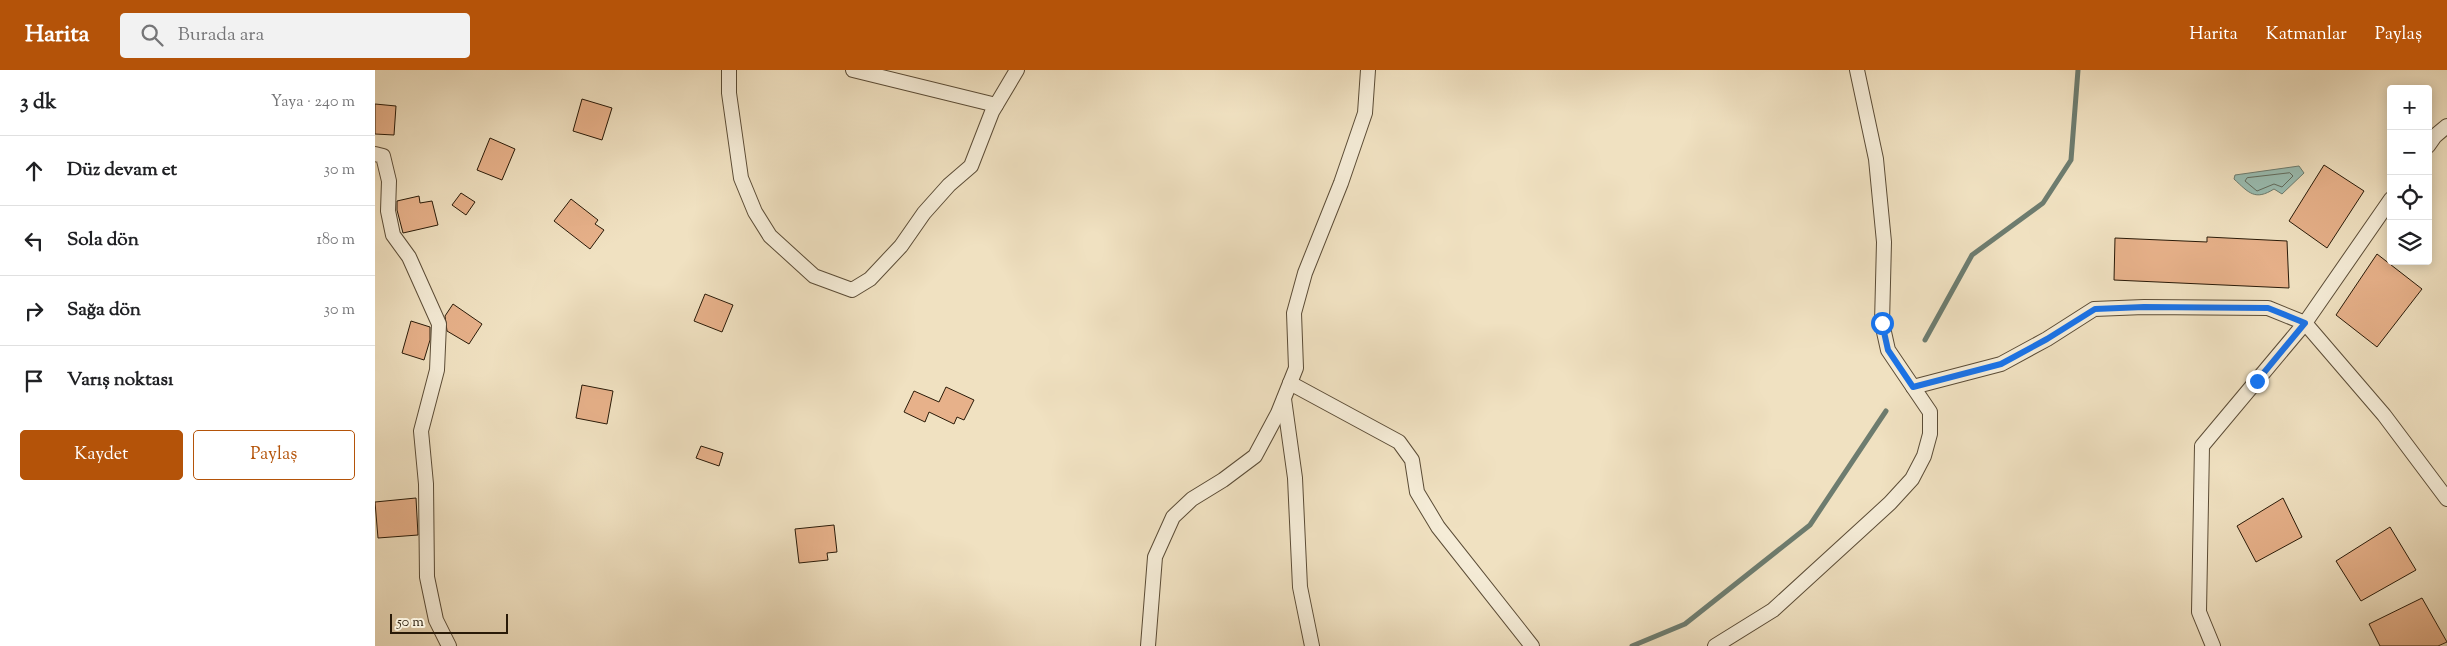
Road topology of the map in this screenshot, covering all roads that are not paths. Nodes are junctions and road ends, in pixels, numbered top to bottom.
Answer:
1 (729, 70) edge
2 (853, 70) edge
3 (1017, 70) edge
4 (1368, 70) edge
5 (1857, 70) edge
6 (996, 105) junction
7 (2447, 126) edge
8 (2432, 140) edge
9 (375, 154) edge
10 (2387, 205) edge
11 (2305, 323) junction
12 (1290, 383) junction
13 (1913, 387) junction
14 (1284, 398) junction
15 (2447, 499) edge
16 (449, 646) edge
17 (1148, 646) edge
18 (1312, 646) edge
19 (1532, 646) edge
20 (1715, 646) edge
21 (2213, 646) edge

1 - 6 street
2 - 6 street
3 - 6 street
4 - 12 street
5 - 13 street
7 - 8 street
9 - 16 street
10 - 11 street
11 - 13 street
11 - 15 street
11 - 21 street
12 - 14 street
12 - 19 street
13 - 20 street
14 - 17 street
14 - 18 street

